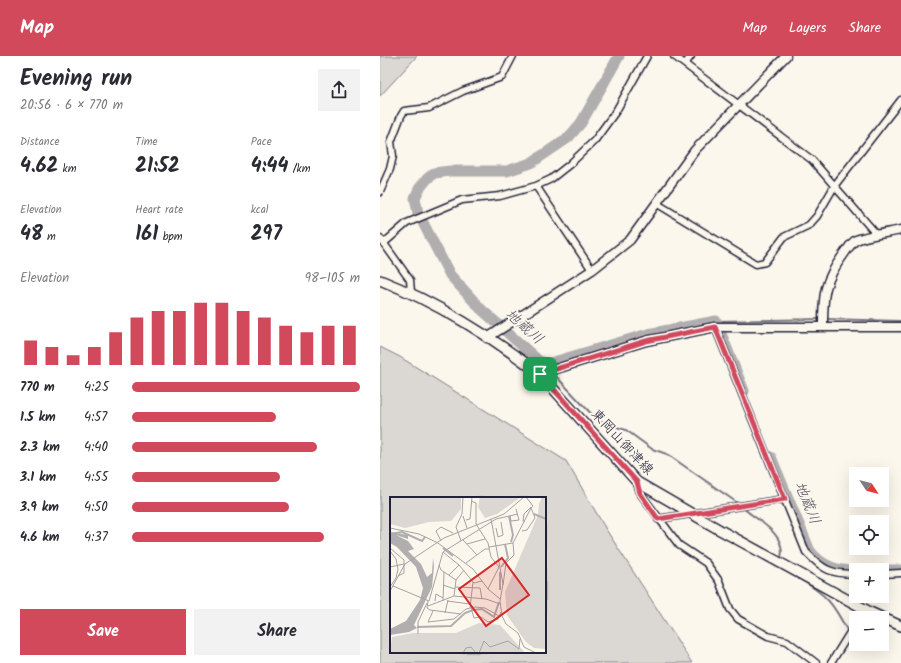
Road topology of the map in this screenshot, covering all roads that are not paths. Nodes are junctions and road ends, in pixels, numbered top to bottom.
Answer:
1 (513, 56) edge
2 (647, 56) edge
3 (674, 56) edge
4 (690, 56) edge
5 (786, 56) edge
6 (685, 64) junction
7 (901, 100) edge
8 (739, 103) junction
9 (835, 185) junction
10 (536, 186) junction
11 (380, 192) edge
12 (656, 203) junction
13 (901, 230) edge
14 (877, 235) junction
15 (380, 238) edge
16 (384, 243) junction
17 (592, 270) junction
18 (380, 280) edge
19 (411, 292) junction
20 (823, 326) junction
21 (715, 327) junction
22 (901, 327) edge
23 (487, 338) junction
24 (540, 374) junction
25 (637, 482) junction
26 (785, 499) junction
27 (692, 513) junction
28 (658, 519) junction
29 (901, 573) edge
30 (849, 574) edge
31 (889, 574) edge
32 (860, 611) edge
33 (889, 622) edge
34 (901, 626) edge
35 (849, 634) edge
36 (816, 663) edge
37 (831, 663) edge

1 - 11 street
2 - 10 street
3 - 6 street
4 - 6 street
5 - 8 street
6 - 8 street
7 - 9 street
8 - 9 street
8 - 12 street
9 - 12 street
9 - 14 street
10 - 16 street
10 - 17 street
12 - 17 street
13 - 14 street
14 - 20 street
15 - 16 street
16 - 19 street
17 - 23 street
18 - 19 main road, 東岡山御津線
19 - 23 main road, 東岡山御津線
20 - 21 street
20 - 22 street
21 - 24 street
21 - 26 street
23 - 24 main road, 東岡山御津線
24 - 25 main road, 東岡山御津線
25 - 27 main road, 東岡山御津線
25 - 28 street
26 - 27 street
26 - 30 street
27 - 28 street
27 - 32 main road, 東岡山御津線
28 - 36 street
29 - 31 street
33 - 34 main road, 東岡山御津線
35 - 37 street

